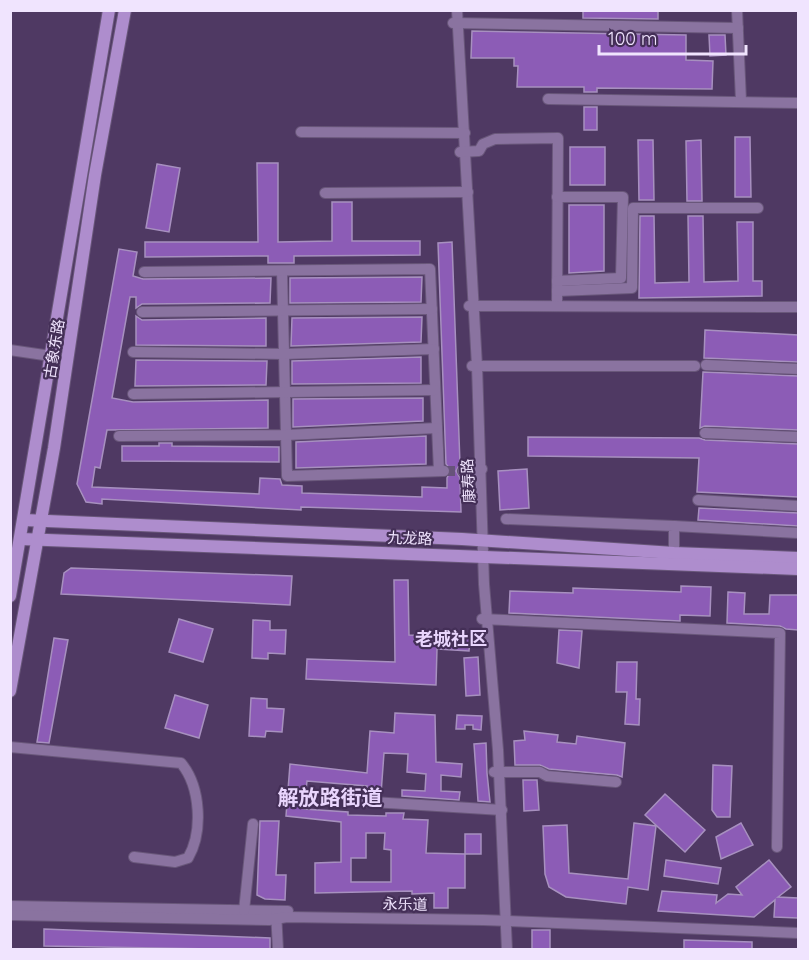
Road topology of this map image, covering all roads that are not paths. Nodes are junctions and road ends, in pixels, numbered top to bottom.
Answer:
1 (109, 10) edge
2 (125, 10) edge
3 (451, 10) edge
4 (457, 10) edge
5 (737, 10) edge
6 (455, 23) junction
7 (738, 28) junction
8 (548, 99) dead end
9 (741, 101) junction
10 (798, 103) edge
11 (301, 132) dead end
12 (462, 133) junction
13 (463, 152) junction
14 (465, 192) junction
15 (325, 193) dead end
16 (557, 197) junction
17 (758, 208) dead end
18 (282, 271) junction
19 (144, 272) dead end
20 (557, 286) junction
21 (471, 306) junction
22 (557, 306) junction
23 (798, 307) edge
24 (432, 309) junction
25 (283, 311) junction
26 (142, 312) dead end
27 (434, 349) junction
28 (10, 350) edge
29 (133, 352) dead end
30 (284, 354) junction
31 (51, 356) junction
32 (475, 366) junction
33 (798, 369) edge
34 (435, 390) junction
35 (285, 392) junction
36 (133, 394) dead end
37 (437, 428) junction
38 (705, 433) dead end
39 (286, 435) junction
40 (119, 436) dead end
41 (798, 437) edge
42 (479, 470) junction
43 (463, 471) tunnel mouth
44 (698, 500) dead end
45 (798, 506) edge
46 (506, 519) dead end
47 (24, 520) junction
48 (42, 521) junction
49 (674, 525) junction
50 (798, 533) edge
51 (16, 536) edge
52 (38, 539) junction
53 (481, 540) junction
54 (674, 553) junction
55 (482, 556) junction
56 (798, 558) edge
57 (798, 569) edge
58 (12, 580) edge
59 (10, 596) edge
60 (484, 619) junction
61 (10, 691) edge
62 (10, 747) edge
63 (496, 772) junction
64 (616, 782) dead end
65 (356, 801) dead end
66 (499, 810) junction
67 (253, 824) dead end
68 (777, 847) dead end
69 (134, 856) dead end
70 (10, 906) edge
71 (244, 911) junction
72 (10, 915) edge
73 (276, 915) junction
74 (503, 918) junction
75 (798, 926) edge
76 (798, 933) edge
77 (278, 950) edge
78 (502, 950) edge
79 (507, 950) edge

1 - 31 main road, 古象东路
2 - 48 main road, 古象东路
3 - 6 street, 康寿路
4 - 6 street, 康寿路
5 - 7 street
6 - 7 street
6 - 12 street, 康寿路
7 - 9 street
8 - 9 street
9 - 10 street
11 - 12 street
12 - 13 street, 康寿路
13 - 14 street, 康寿路
13 - 16 street
14 - 15 street
14 - 21 street, 康寿路
16 - 20 street
16 - 20 street
17 - 20 street
18 - 19 street
18 - 24 street
18 - 25 street
20 - 22 street
21 - 22 street
21 - 32 street, 康寿路
22 - 23 street
24 - 25 street
24 - 27 street
25 - 26 street
25 - 30 street
27 - 30 street
27 - 34 street
28 - 31 street
29 - 30 street
30 - 35 street
31 - 47 main road, 古象东路
32 - 33 street
32 - 42 street, 康寿路
34 - 35 street
34 - 37 street
35 - 36 street
35 - 39 street
37 - 39 street
37 - 39 street
38 - 41 street
39 - 40 street
42 - 43 street
42 - 53 street, 康寿路
44 - 45 street
46 - 49 street
47 - 48 main road, 九龙路
47 - 51 main road, 古象东路
48 - 52 main road, 古象东路
48 - 53 main road, 九龙路
49 - 50 street
49 - 54 street
51 - 52 main road, 九龙路
51 - 58 main road, 古象东路
52 - 55 main road, 九龙路
52 - 61 main road, 古象东路
53 - 54 main road, 九龙路
53 - 55 street, 康寿路
54 - 56 main road, 九龙路
55 - 57 main road, 九龙路
55 - 60 street, 康寿路
58 - 59 main road, 古象东路
60 - 63 street, 康寿路
60 - 68 street
62 - 69 street
63 - 64 street
63 - 66 street, 康寿路
65 - 66 street
66 - 74 street, 康寿路
67 - 71 street
70 - 71 street, 永乐道
71 - 73 street, 永乐道
72 - 73 street, 永乐道
73 - 74 street, 永乐道
73 - 77 street
74 - 75 street, 永乐道
74 - 76 street, 永乐道
74 - 78 street, 康寿路
74 - 79 street, 康寿路

